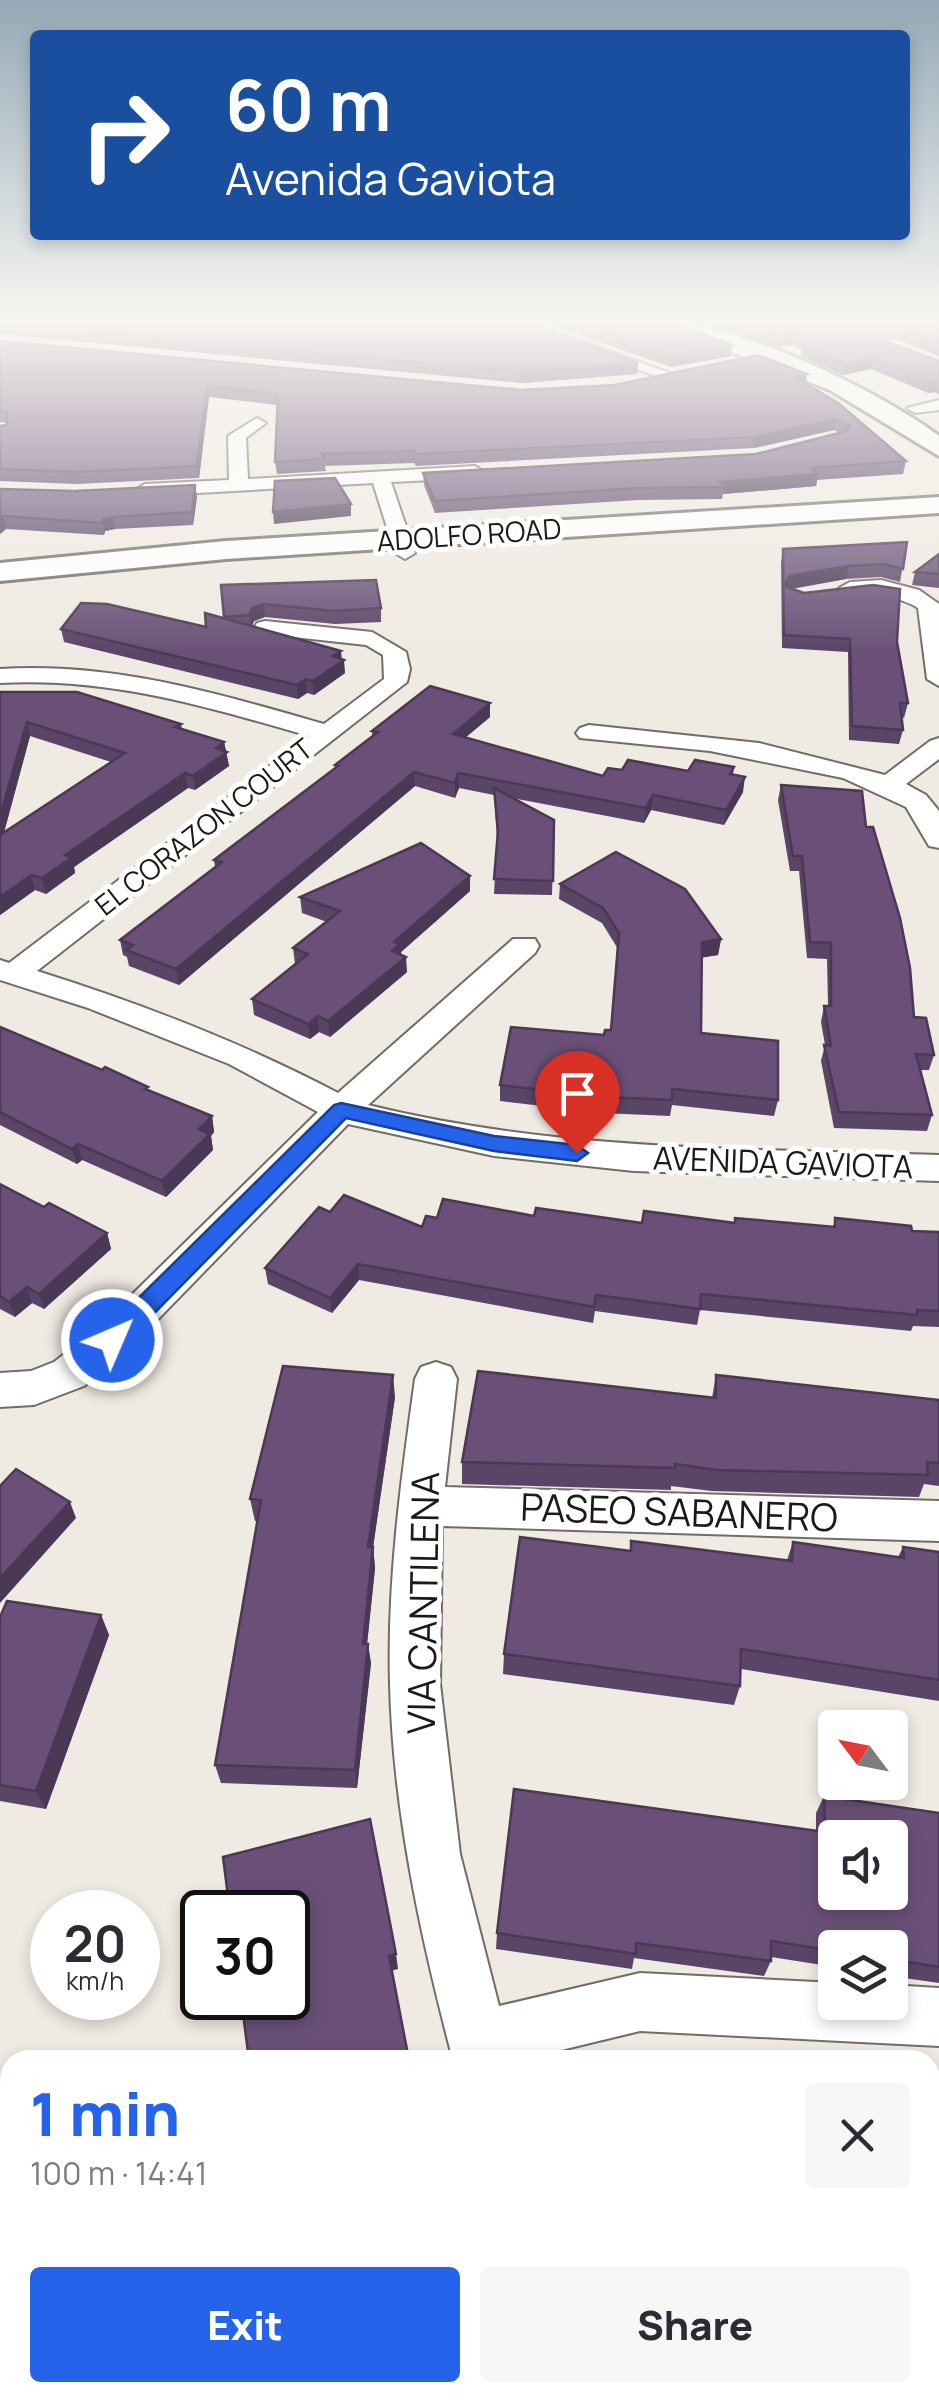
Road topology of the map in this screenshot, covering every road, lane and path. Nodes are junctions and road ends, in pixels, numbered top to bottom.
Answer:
1 (248, 429) edge
2 (909, 429) edge
3 (939, 448) edge
4 (494, 470) edge
5 (380, 477) junction
6 (239, 485) junction
7 (131, 491) edge
8 (939, 506) edge
9 (939, 520) edge
10 (402, 547) junction
11 (0, 572) edge
12 (0, 588) edge
13 (830, 592) edge
14 (265, 628) edge
15 (0, 676) edge
16 (939, 679) edge
17 (326, 733) junction
18 (589, 733) dead end
19 (939, 746) edge
20 (887, 786) junction
21 (939, 840) edge
22 (524, 946) dead end
23 (7, 972) edge
24 (341, 1110) junction
25 (939, 1168) edge
26 (436, 1379) dead end
27 (0, 1390) edge
28 (420, 1506) junction
29 (939, 1521) edge
30 (939, 2017) edge
31 (479, 2050) edge

1 - 6 street
2 - 3 main road
4 - 5 street
5 - 6 street
5 - 10 street
6 - 7 street
8 - 10 main road, ADOLFO ROAD
9 - 10 main road, ADOLFO ROAD
10 - 11 main road, ADOLFO ROAD
10 - 12 main road, ADOLFO ROAD
13 - 16 street
14 - 17 street, EL CORAZON COURT
15 - 17 street
17 - 23 street, EL CORAZON COURT
18 - 20 street
19 - 20 street
20 - 21 street
22 - 24 street
23 - 24 street, AVENIDA GAVIOTA
24 - 25 street, AVENIDA GAVIOTA
24 - 27 street
26 - 28 street, VIA CANTILENA
28 - 29 street, PASEO SABANERO
28 - 31 street, VIA CANTILENA
30 - 31 street

